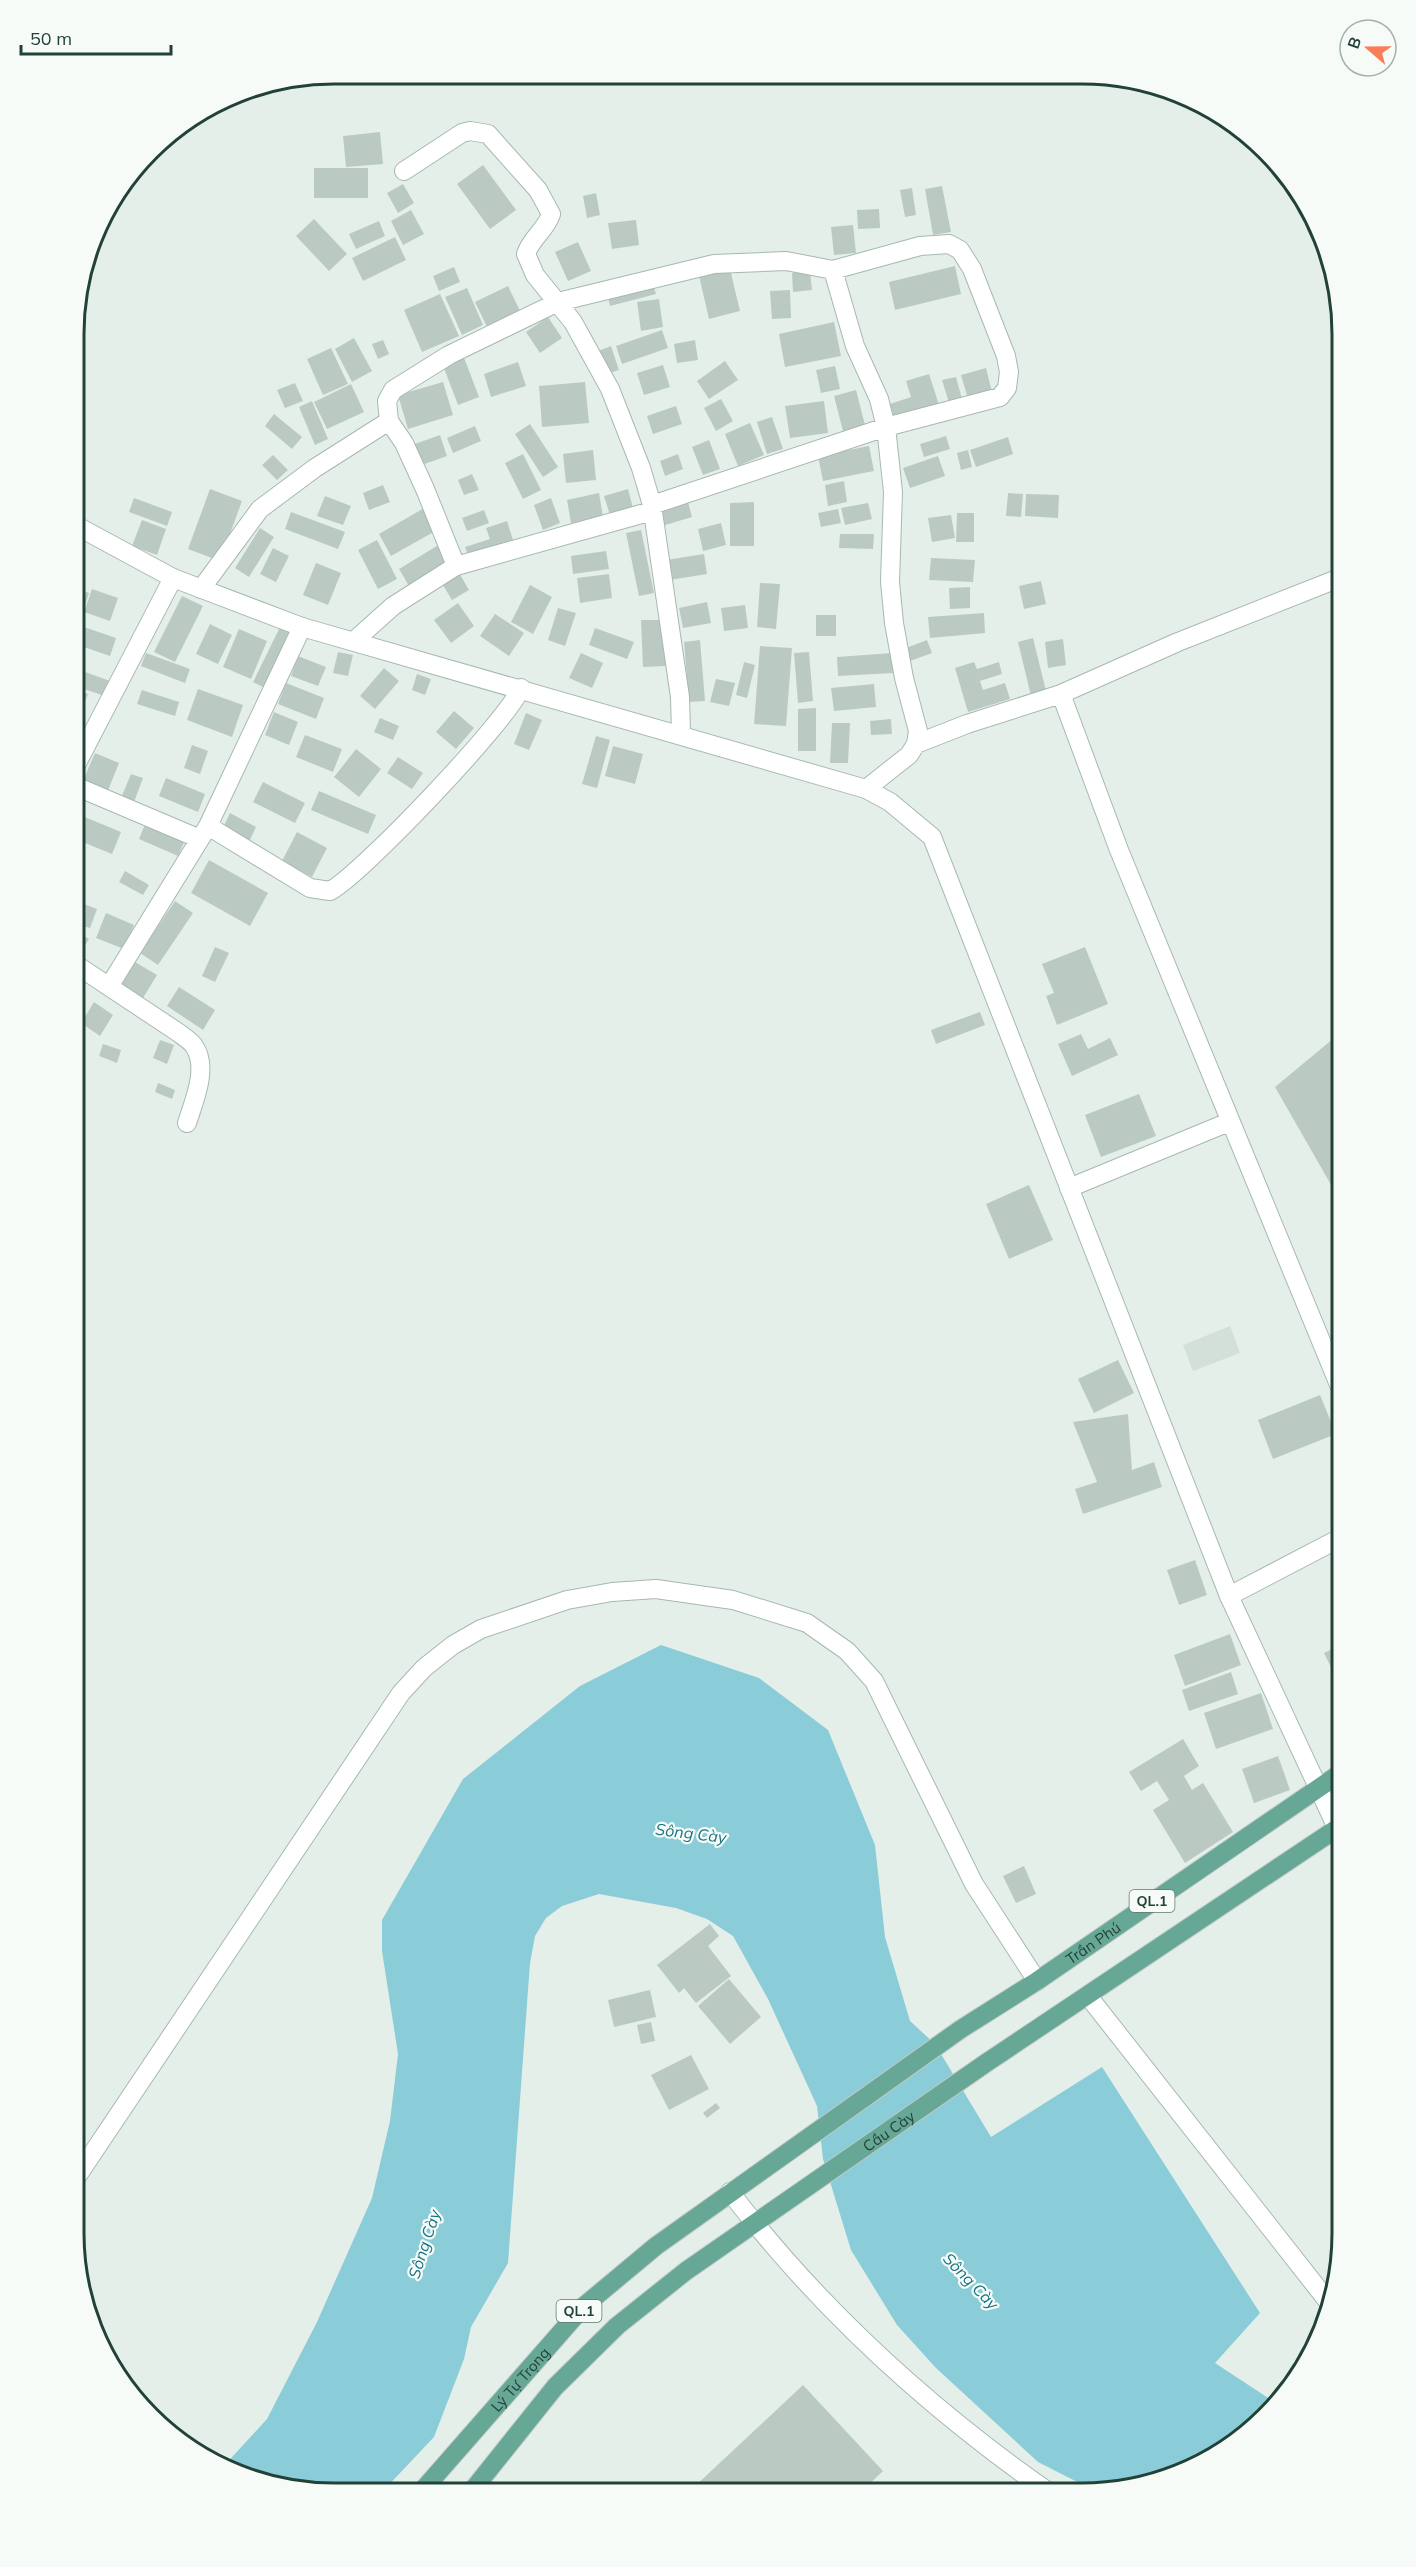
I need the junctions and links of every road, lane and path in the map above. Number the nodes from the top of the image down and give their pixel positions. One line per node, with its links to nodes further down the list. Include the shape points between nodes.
1 (404, 171): 3 (street, via 462,134 478,132 495,139 538,190 551,214 547,227 529,245 526,254 536,275)
2 (833, 270): 3 (street, via 786,261 714,264); 5 (street, via 855,346 879,399); 5 (street, via 920,246 949,244 960,250 972,269 1006,356 1007,388 1000,397)
3 (558, 302): 4 (street, via 406,380 387,401); 6 (street, via 610,389)
4 (389, 421): 8 (street, via 425,489); 11 (street, via 260,509)
5 (886, 427): 6 (street); 17 (street, via 894,492 890,582 904,678 918,731)
6 (652, 508): 8 (street); 16 (street, via 680,697)
7 (84, 530): 9 (street)
8 (456, 566): 13 (street, via 393,606)
9 (173, 578): 11 (street); 18 (street)
10 (1332, 582): 15 (street, via 1178,642)
11 (201, 588): 12 (street)
12 (302, 627): 13 (street); 21 (street)
13 (354, 641): 14 (street)
14 (521, 688): 16 (street); 21 (street, via 508,711 423,804 357,870 330,891 310,888)
15 (1061, 694): 17 (street); 24 (street, via 1119,850)
16 (681, 734): 20 (street)
17 (916, 744): 20 (street, via 909,755)
18 (84, 750)
19 (84, 789): 21 (street)
20 (866, 789): 26 (street, via 890,802 932,837)
21 (204, 833): 23 (street)
22 (84, 969): 23 (street)
23 (110, 985): 25 (street, via 195,1047 200,1065 198,1088)
24 (1229, 1122): 26 (street); 27 (street)
25 (187, 1123)
26 (1069, 1188): 29 (street)
27 (1332, 1368)
28 (1332, 1542): 29 (street)
29 (1229, 1596): 31 (street)
30 (1332, 1779): 31 (main road, Trần Phú / QL.1)
31 (1318, 1788): 32 (street); 34 (main road, Trần Phú / QL.1)
32 (1332, 1812)
33 (1332, 1831): 35 (main road, QL.1)
34 (1037, 1981): 36 (main road, Trần Phú / QL.1, via 961,2029); 37 (street, via 974,1884 874,1681 847,1651 807,1623 733,1600 656,1589 567,1600 481,1629 424,1668 401,1693)
35 (1088, 1996): 39 (main road, Cầu Cày / QL.1); 40 (street)
36 (769, 2164): 38 (main road, Lý Tự Trọng / QL.1)
37 (84, 2166)
38 (730, 2192): 39 (street); 41 (main road, Lý Tự Trọng / QL.1, via 584,2306)
39 (755, 2224): 42 (main road, QL.1, via 686,2271 617,2326 555,2387); 43 (street, via 847,2325 930,2398)
40 (1324, 2296)
41 (429, 2483)
42 (478, 2483)
43 (1037, 2483)

